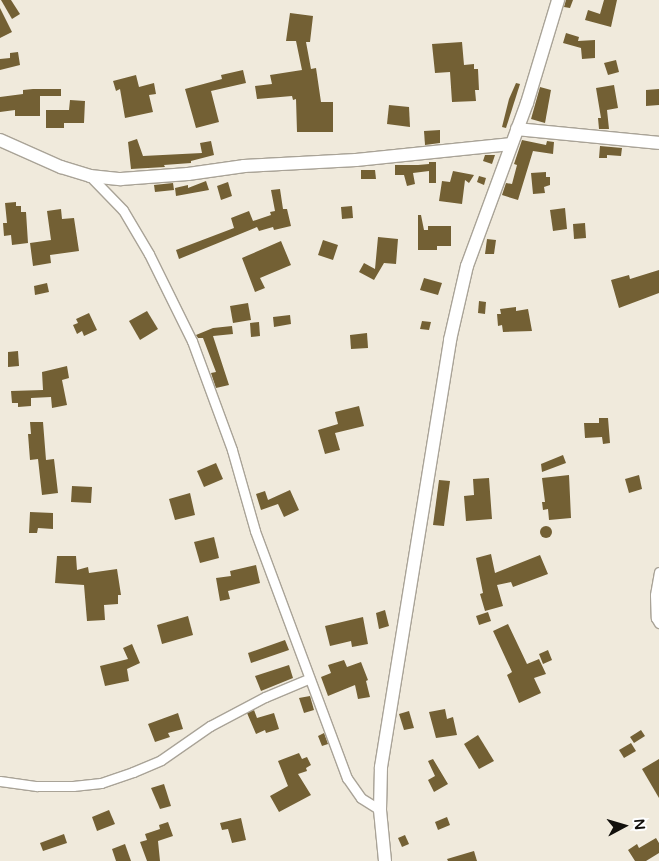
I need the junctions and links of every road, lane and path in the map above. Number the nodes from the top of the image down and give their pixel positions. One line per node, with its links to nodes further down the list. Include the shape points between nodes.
1 (558, 0): 2 (main road)
2 (517, 129): 4 (main road); 5 (main road)
3 (0, 140): 6 (main road)
4 (659, 143)
5 (511, 144): 6 (main road, via 365,160 244,166 188,174 121,179); 11 (main road, via 467,266 450,340 381,767)
6 (90, 176): 9 (street, via 123,210 149,254 192,342 232,450 254,531)
7 (659, 572): 8 (street, via 655,595)
8 (659, 623)
9 (308, 679): 10 (street, via 210,726 161,760 101,783 37,786); 11 (street, via 346,778 361,798)
10 (0, 781)
11 (380, 810): 12 (main road)
12 (384, 861)

